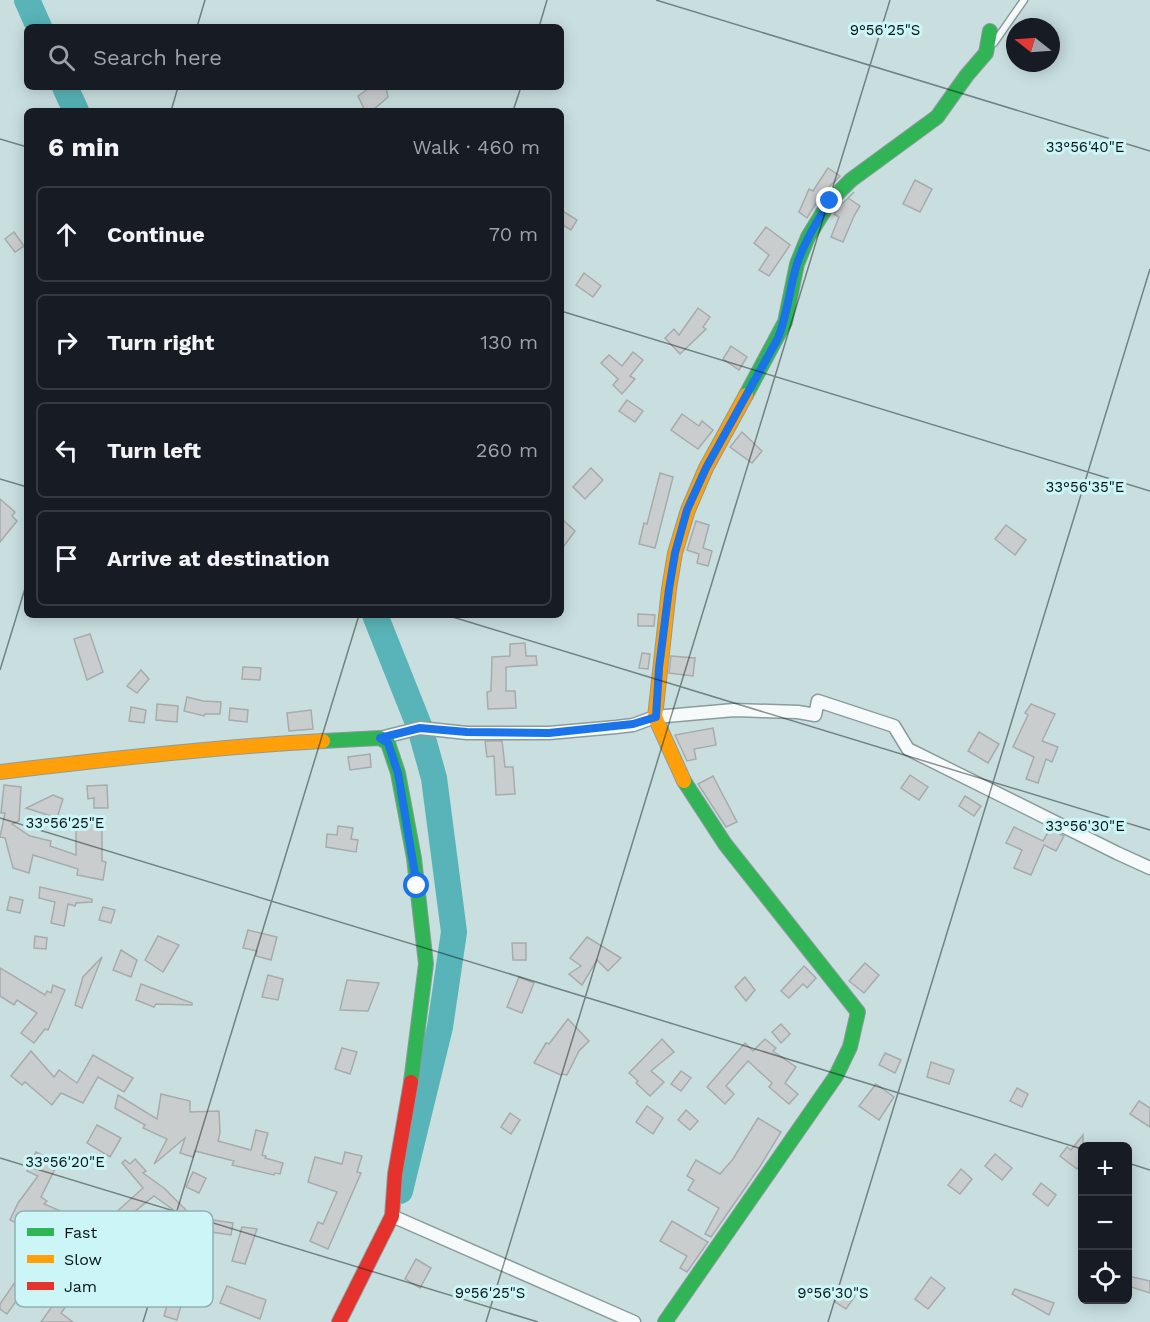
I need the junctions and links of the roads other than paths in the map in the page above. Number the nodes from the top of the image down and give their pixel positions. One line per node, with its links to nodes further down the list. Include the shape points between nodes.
1 (1024, 0): 3 (lane)
2 (990, 31): 3 (street)
3 (986, 53): 4 (street, via 937,117 851,180 830,201 808,237 778,338 687,510 669,589)
4 (656, 717): 5 (street, via 633,724 549,733 420,728); 7 (street, via 734,710 815,715 818,701 894,726 908,749); 11 (street, via 685,783 725,844 858,1012 836,1076)
5 (380, 738): 6 (street, via 238,746); 8 (street, via 388,743 398,773 414,858 426,964)
6 (0, 772)
7 (1150, 868)
8 (392, 1216): 9 (street); 10 (street)
9 (339, 1322)
10 (634, 1322)
11 (665, 1322)

